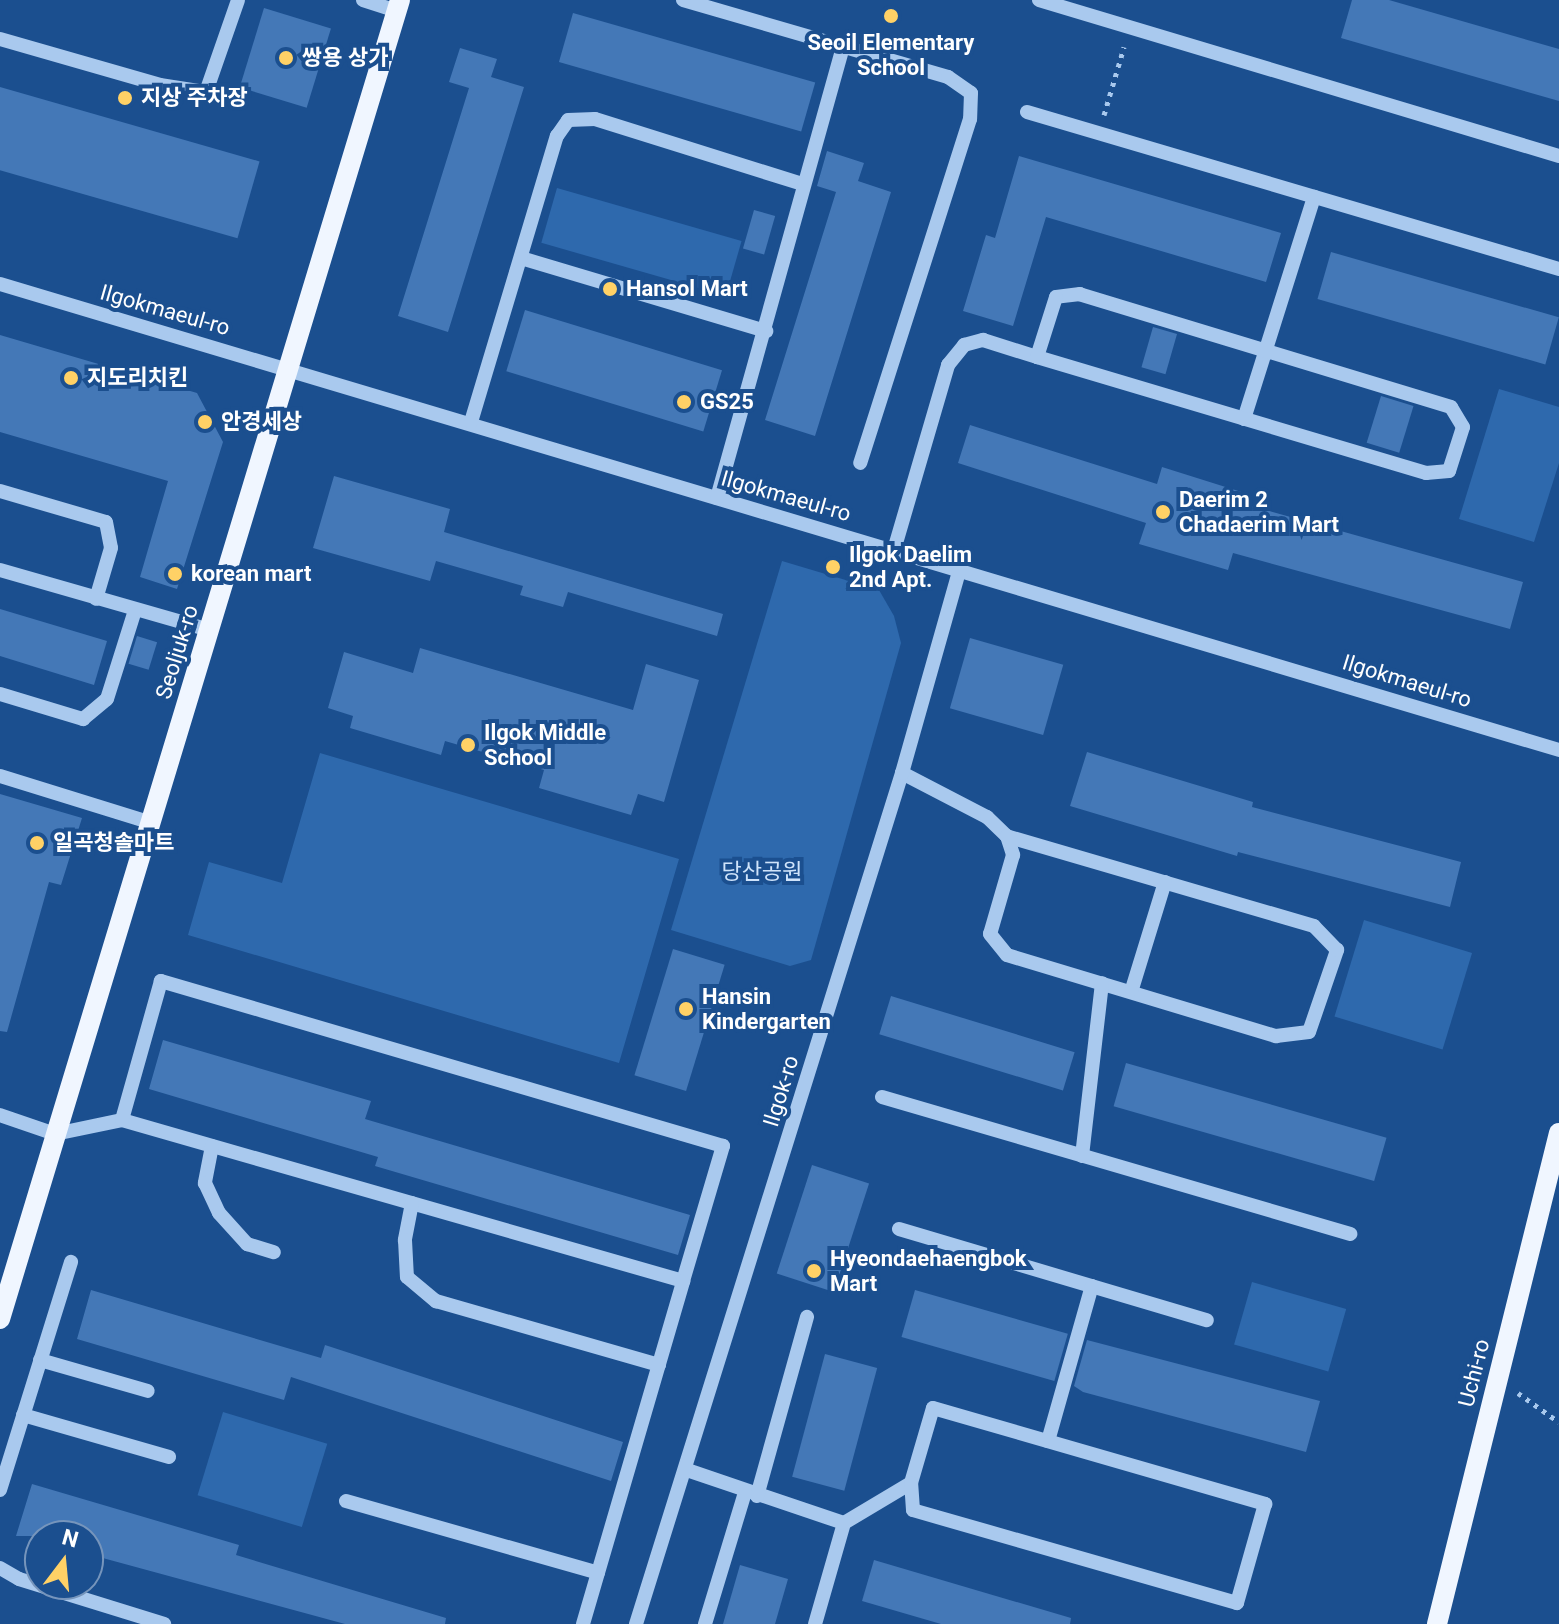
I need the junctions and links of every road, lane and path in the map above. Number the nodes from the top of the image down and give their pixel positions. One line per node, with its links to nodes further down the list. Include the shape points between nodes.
1 (238, 0): 7 (street, via 206,92 160,85)
2 (363, 0): 5 (street)
3 (683, 0): 8 (street)
4 (1039, 0): 6 (street)
5 (398, 6): 20 (main road, Seoljuk-ro)
6 (1129, 27): 10 (path); 11 (street)
7 (0, 39)
8 (843, 46): 12 (street); 23 (street, via 948,77 971,93 970,119)
9 (1027, 112): 10 (street)
10 (1099, 133): 13 (street)
11 (1559, 156)
12 (802, 184): 14 (street, via 595,119 568,120 557,136); 17 (street)
13 (1314, 197): 15 (street); 18 (street)
14 (521, 258): 17 (street); 22 (street)
15 (1559, 269)
16 (0, 284): 20 (street, Ilgokmaeul-ro)
17 (766, 331): 25 (street)
18 (1266, 350): 19 (street, via 1080,294 1056,297); 21 (street); 21 (street, via 1451,407 1463,427 1449,471 1426,473)
19 (1037, 357): 21 (street); 26 (street, via 983,340 964,345 948,365)
20 (289, 369): 22 (street, Ilgokmaeul-ro); 31 (main road, Seoljuk-ro)
21 (1244, 419)
22 (471, 422): 25 (street, Ilgokmaeul-ro)
23 (860, 463)
24 (0, 491): 29 (street, via 106,522 111,548)
25 (717, 498): 26 (street, Ilgokmaeul-ro)
26 (894, 550): 27 (street, Ilgokmaeul-ro)
27 (960, 568): 33 (street, Ilgokmaeul-ro); 34 (street, Ilgok-ro)
28 (0, 570): 29 (street)
29 (96, 599): 30 (street)
30 (135, 610): 31 (street); 32 (street, via 107,699 83,719)
31 (209, 630): 36 (main road, Seoljuk-ro)
32 (0, 694)
33 (1559, 750)
34 (902, 773): 37 (street, via 987,817); 66 (street, Ilgok-ro)
35 (0, 776): 36 (street)
36 (149, 822): 45 (main road, Seoljuk-ro)
37 (1007, 836): 38 (street); 39 (street, via 1013,855 990,934 1007,955)
38 (1165, 882): 40 (street); 40 (street, via 1314,926 1337,950 1309,1032 1276,1036)
39 (1102, 983): 40 (street); 47 (street)
40 (1132, 989)
41 (882, 1097): 47 (street)
42 (0, 1115): 45 (street)
43 (122, 1120): 45 (street); 46 (street); 53 (street, via 161,981 723,1146)
44 (1559, 1133): 60 (main road, Uchi-ro)
45 (55, 1134): 56 (main road, Seoljuk-ro)
46 (212, 1146): 48 (street); 51 (street, via 205,1183 219,1213 247,1244)
47 (1082, 1156): 50 (street)
48 (412, 1203): 53 (street); 59 (street, via 405,1240 407,1277 436,1301)
49 (899, 1229): 54 (street)
50 (1350, 1234)
51 (274, 1252)
52 (71, 1262): 58 (street)
53 (683, 1281): 59 (street)
54 (1092, 1286): 57 (street); 64 (street)
55 (807, 1317): 69 (street)
56 (0, 1319)
57 (1207, 1320)
58 (40, 1360): 61 (street); 62 (street)
59 (659, 1365): 73 (street)
60 (1497, 1379): 63 (path); 79 (main road, Uchi-ro)
61 (148, 1391)
62 (23, 1415): 65 (street); 68 (street)
63 (1559, 1422)
64 (1048, 1441): 67 (street, via 933,1408); 67 (street, via 1265,1504 1237,1603 913,1510)
65 (169, 1457)
66 (687, 1470): 69 (street); 76 (street, Ilgok-ro)
67 (911, 1483): 71 (street)
68 (0, 1490)
69 (751, 1494): 71 (street); 77 (street)
70 (346, 1501): 73 (street)
71 (844, 1523): 78 (street)
72 (0, 1568): 74 (street, via 19,1579)
73 (598, 1573): 75 (street)
74 (164, 1624)
75 (583, 1624)
76 (636, 1624)
77 (705, 1624)
78 (815, 1624)
79 (1437, 1624)

